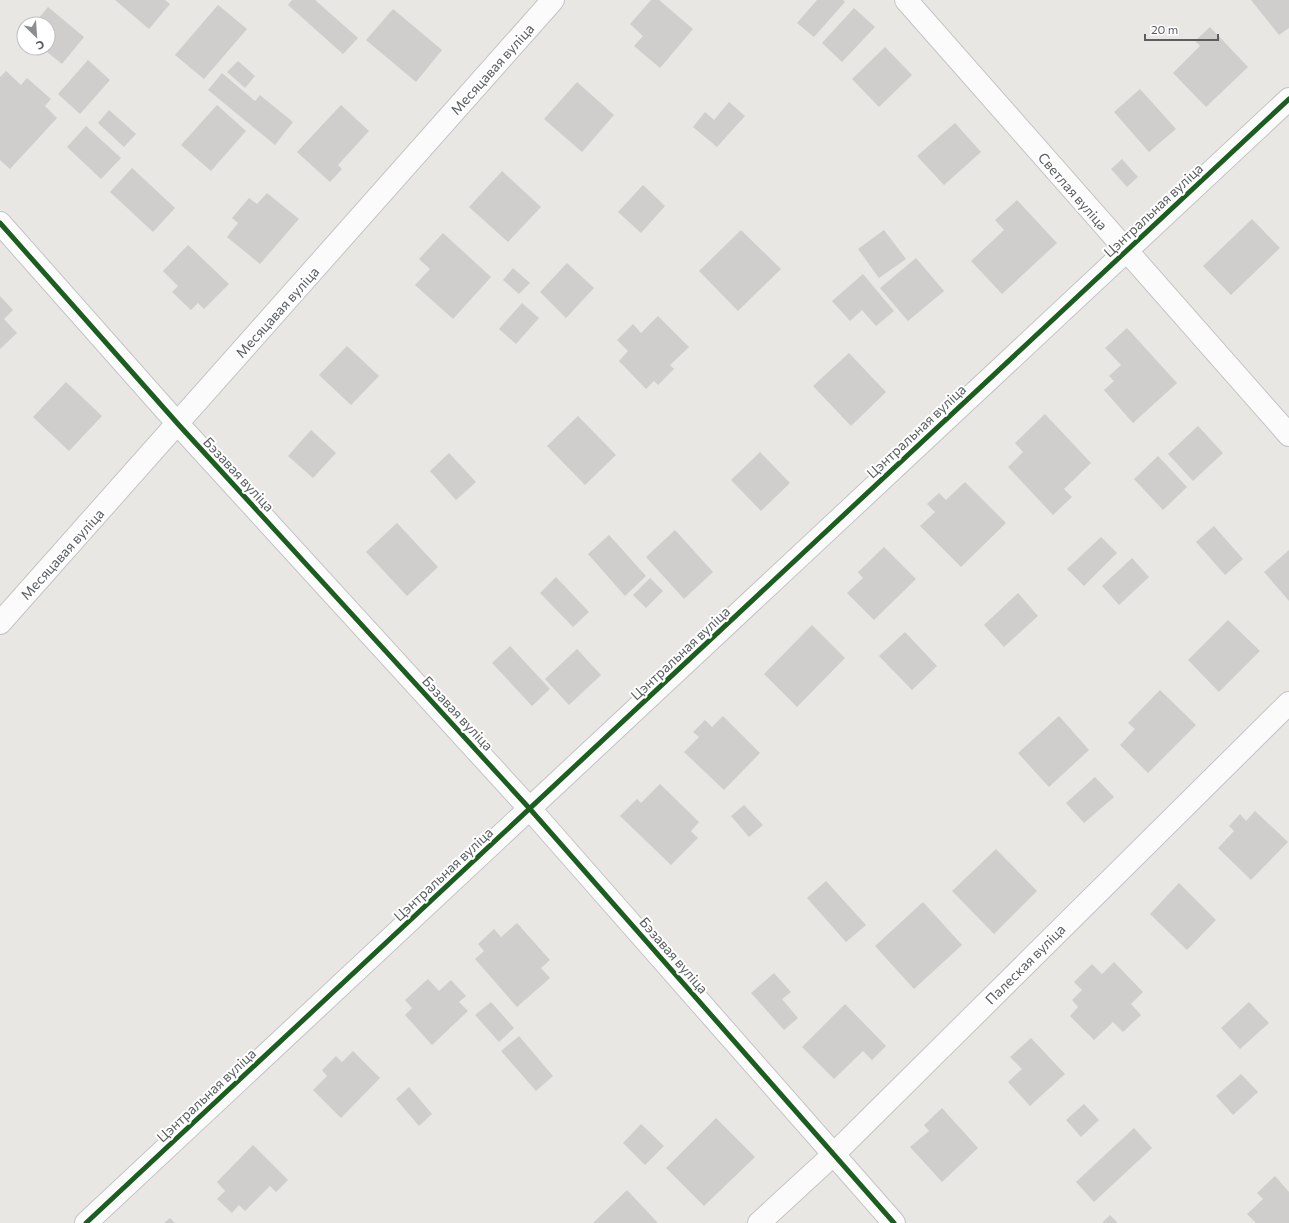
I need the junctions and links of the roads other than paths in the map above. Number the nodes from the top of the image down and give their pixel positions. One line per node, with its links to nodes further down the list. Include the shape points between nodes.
1 (553, 0): 6 (street, Месяцавая вуліца)
2 (906, 0): 5 (street, Светлая вуліца)
3 (1289, 99): 5 (street, Цэнтральная вуліца)
4 (0, 223): 6 (street, Бэзавая вуліца)
5 (1126, 252): 7 (street, Светлая вуліца); 10 (street, Цэнтральная вуліца)
6 (178, 424): 8 (street, Месяцавая вуліца); 10 (street, Бэзавая вуліца)
7 (1289, 435)
8 (0, 622)
9 (1289, 703): 11 (street, Палеская вуліца)
10 (530, 809): 11 (street, Бэзавая вуліца); 12 (street, Цэнтральная вуліца)
11 (834, 1154): 13 (street, Палеская вуліца); 14 (street, Бэзавая вуліца)
12 (86, 1223)
13 (759, 1223)
14 (894, 1223)

